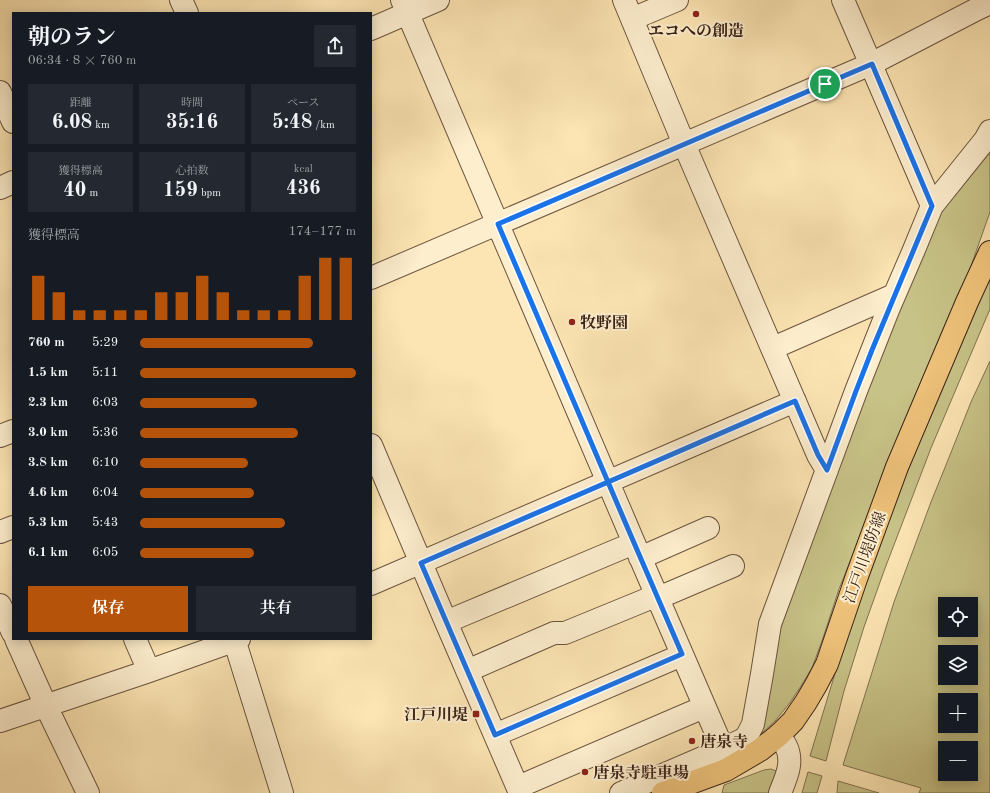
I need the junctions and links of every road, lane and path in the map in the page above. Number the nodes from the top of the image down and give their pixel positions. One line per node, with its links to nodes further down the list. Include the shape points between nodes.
1 (182, 0): 8 (street)
2 (438, 0): 6 (street)
3 (677, 0): 7 (street)
4 (843, 0): 10 (street)
5 (990, 3): 10 (street)
6 (405, 6): 9 (street); 18 (street)
7 (628, 10): 14 (street)
8 (187, 12)
9 (372, 28)
10 (872, 64): 14 (street); 17 (street)
11 (0, 92): 12 (street)
12 (12, 120)
13 (990, 131): 17 (street)
14 (684, 144): 18 (street); 22 (street)
15 (12, 182): 16 (street)
16 (0, 188)
17 (932, 206): 21 (street)
18 (498, 224): 20 (street); 28 (street)
19 (990, 252): 50 (main road, 江戸川堤防線, via 897,467 827,664 806,702)
20 (372, 278)
21 (894, 295): 22 (street); 27 (street)
22 (772, 348): 23 (street)
23 (795, 401): 27 (street); 28 (street)
24 (12, 431): 25 (street)
25 (0, 436)
26 (372, 447): 33 (street)
27 (827, 470): 51 (street, via 770,624 752,724 747,736)
28 (608, 481): 32 (street); 33 (street)
29 (12, 527): 31 (street)
30 (708, 528): 32 (street)
31 (0, 532)
32 (637, 550): 36 (street); 38 (street)
33 (421, 563): 35 (street); 38 (street)
34 (733, 566): 36 (street)
35 (372, 584)
36 (657, 597): 43 (street); 44 (street, via 565,633 554,633)
37 (0, 605): 39 (street)
38 (446, 622): 44 (street)
39 (12, 631)
40 (16, 640): 46 (street)
41 (136, 640): 45 (street)
42 (236, 640): 45 (street); 54 (street)
43 (682, 654): 47 (street); 49 (street)
44 (467, 671): 49 (street)
45 (149, 672): 46 (street)
46 (46, 706): 48 (street); 53 (street)
47 (704, 708): 51 (street); 52 (street)
48 (0, 721)
49 (495, 735): 52 (street)
50 (779, 735): 56 (main road, 江戸川堤防線, via 760,750 726,770); 57 (street, via 790,760)
51 (723, 749): 55 (street)
52 (519, 790)
53 (88, 793)
54 (282, 793)
55 (621, 793)
56 (663, 793)
57 (780, 793)

